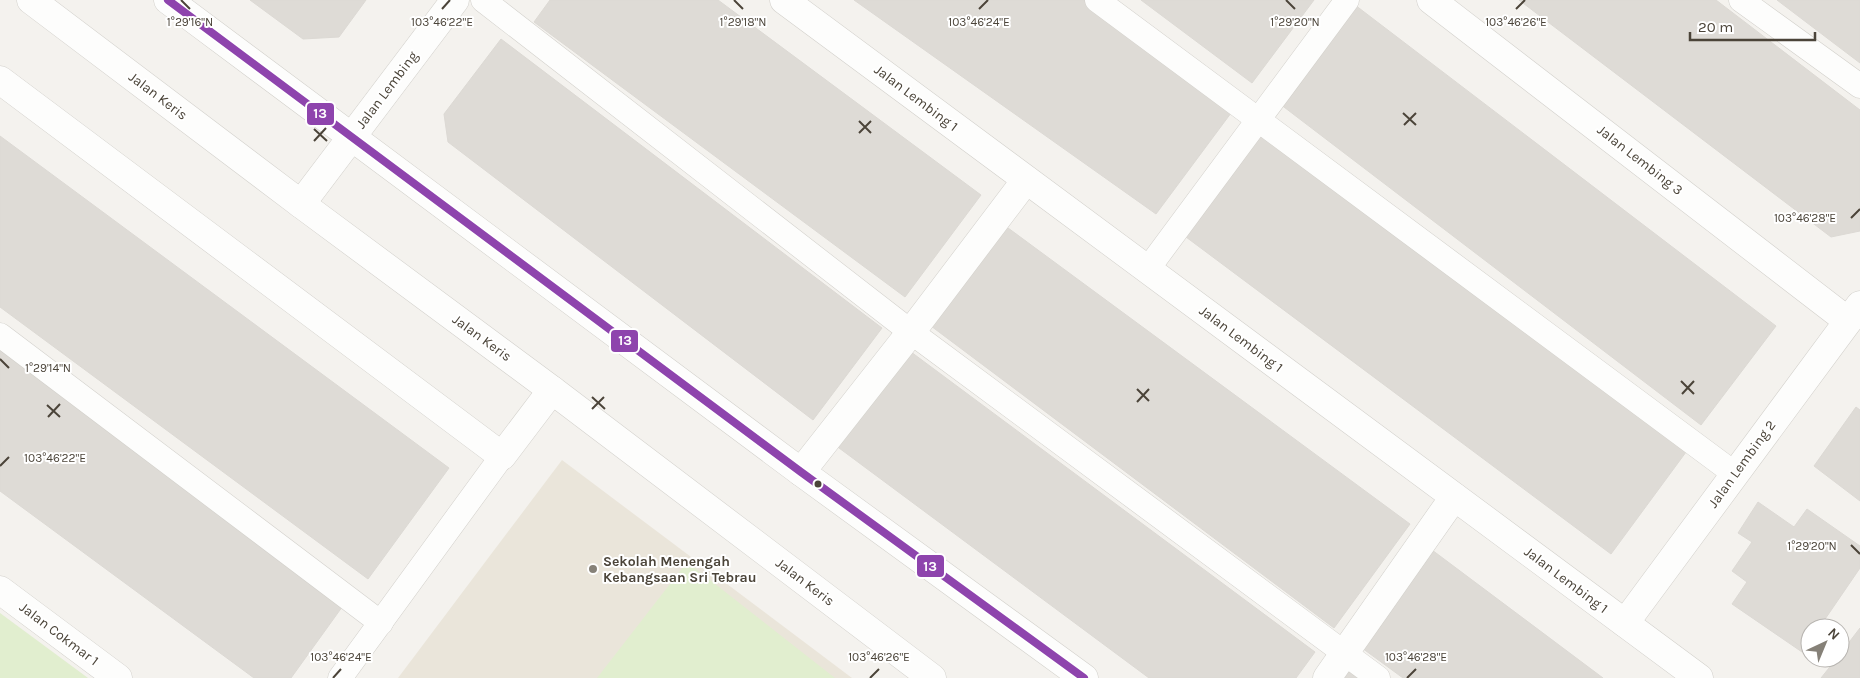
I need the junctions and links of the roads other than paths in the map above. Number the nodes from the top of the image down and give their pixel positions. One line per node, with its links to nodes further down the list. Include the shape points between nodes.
1 (31, 0): 15 (street, Jalan Keris)
2 (168, 0): 13 (street)
3 (455, 0): 13 (street, Jalan Lembing)
4 (483, 0): 18 (lane)
5 (784, 0): 14 (street, Jalan Lembing 1)
6 (1097, 0): 12 (lane)
7 (1347, 0): 12 (lane)
8 (1431, 0): 17 (street, Jalan Lembing 3)
9 (1741, 0): 11 (lane)
10 (0, 80): 21 (street)
11 (1860, 86)
12 (1258, 118): 16 (lane); 23 (lane)
13 (352, 137): 15 (street, Jalan Lembing); 22 (street)
14 (1026, 180): 16 (street, Jalan Lembing 1); 18 (street)
15 (301, 204): 20 (street, Jalan Keris)
16 (1147, 270): 24 (street, Jalan Lembing 1)
17 (1854, 313): 23 (street, Jalan Lembing 2)
18 (911, 332): 22 (street); 28 (lane)
19 (0, 336): 26 (lane)
20 (552, 390): 21 (street); 31 (street, Jalan Keris)
21 (502, 456): 26 (lane)
22 (801, 472): 32 (street)
23 (1735, 474): 27 (street, Jalan Lembing 2)
24 (1454, 497): 27 (street, Jalan Lembing 1); 28 (street)
25 (0, 590): 29 (street, Jalan Cokmar 1)
26 (381, 623): 30 (lane)
27 (1625, 623): 35 (street, Jalan Lembing 1)
28 (1345, 653): 33 (street); 34 (lane)
29 (118, 678)
30 (340, 678)
31 (932, 678)
32 (1084, 678)
33 (1327, 678)
34 (1378, 678)
35 (1699, 678)

